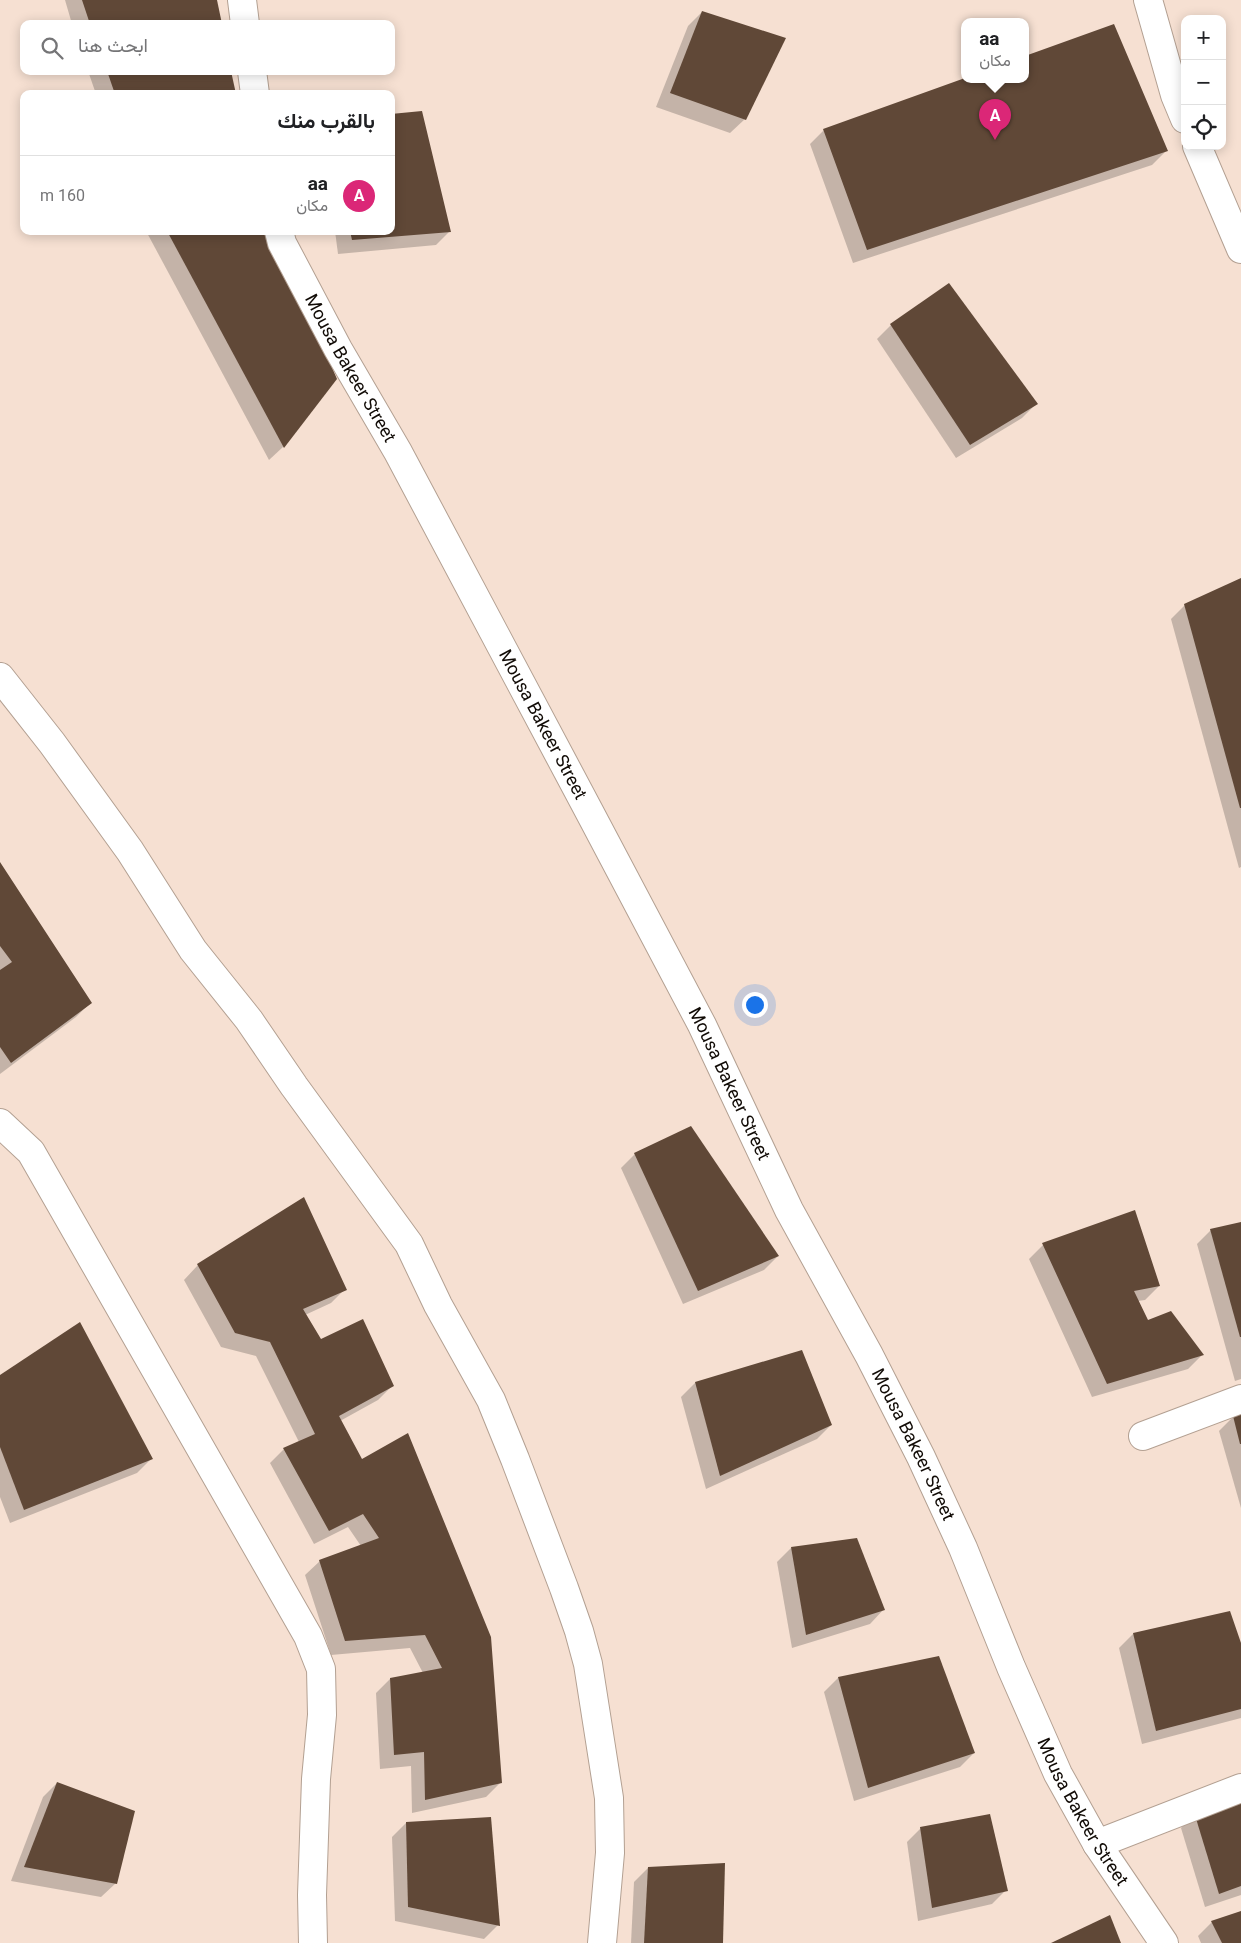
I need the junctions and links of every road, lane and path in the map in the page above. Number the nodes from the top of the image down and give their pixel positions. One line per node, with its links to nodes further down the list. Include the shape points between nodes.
1 (242, 0): 3 (street)
2 (1148, 0): 6 (street)
3 (244, 20)
4 (253, 75): 5 (street)
5 (254, 90)
6 (1181, 110)
7 (1199, 150): 9 (street)
8 (280, 235): 15 (street, Mousa Bakeer Street, via 338,349 398,452 702,1025 790,1210 869,1354 920,1457 963,1548 1058,1774)
9 (1241, 248)
10 (0, 677): 17 (street, via 130,851 193,950 249,1020 410,1244 438,1305 490,1400 564,1588 588,1664 609,1798 610,1853)
11 (0, 1123): 16 (street, via 31,1152 308,1636 321,1669)
12 (1241, 1399): 13 (street)
13 (1143, 1436)
14 (1241, 1788): 15 (street)
15 (1097, 1844): 18 (street, Mousa Bakeer Street)
16 (313, 1943)
17 (602, 1943)
18 (1164, 1943)

